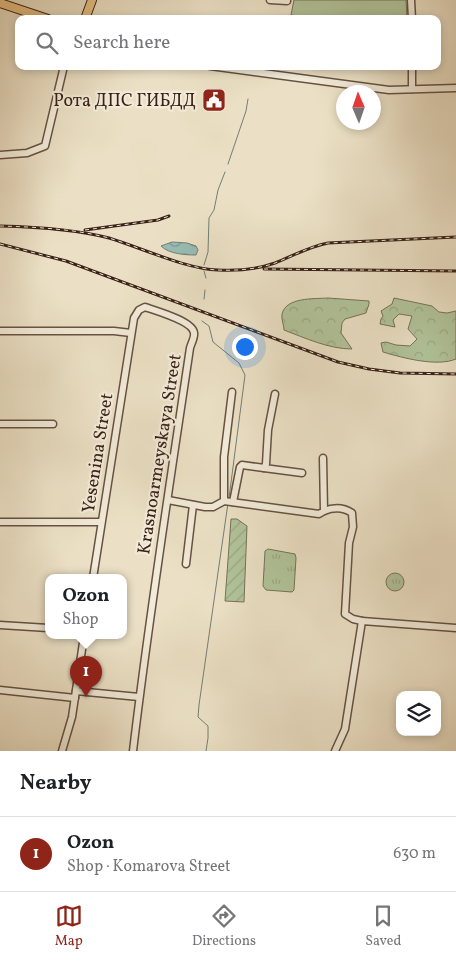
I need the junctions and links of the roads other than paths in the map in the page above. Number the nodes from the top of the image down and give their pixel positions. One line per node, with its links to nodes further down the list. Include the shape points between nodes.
1 (92, 0): 7 (main road)
2 (270, 0): 4 (street)
3 (411, 0): 8 (street)
4 (287, 1)
5 (0, 3): 6 (main road)
6 (36, 15)
7 (86, 15)
8 (412, 15)
9 (63, 70): 14 (street, via 45,146 26,153)
10 (240, 70): 13 (street, via 389,90)
11 (412, 70): 13 (street)
12 (456, 88): 13 (street)
13 (412, 89)
14 (0, 155)
15 (0, 332): 16 (street)
16 (131, 333): 24 (street, Krasnoarmeyskaya Street, via 134,318 139,310 146,307 186,322 195,335 190,348); 30 (street, Yesenina Street)
17 (232, 392): 25 (street, via 224,457)
18 (275, 394): 22 (street)
19 (0, 424): 20 (street)
20 (52, 424)
21 (323, 458): 28 (street)
22 (264, 468): 23 (street); 26 (street, via 240,467)
23 (302, 473)
24 (168, 500): 27 (street); 40 (street, Krasnoarmeyskaya Street)
25 (224, 501): 26 (street); 27 (street, via 213,507)
26 (232, 502): 28 (street, via 319,514)
27 (193, 505): 31 (street)
28 (324, 512): 33 (street, via 333,508 347,509 352,513 345,614)
29 (0, 522): 30 (street)
30 (101, 522): 32 (street, Yesenina Street)
31 (186, 564)
32 (94, 574)
33 (362, 621): 36 (street); 43 (street, via 345,729)
34 (0, 625): 35 (street)
35 (45, 628)
36 (456, 628)
37 (84, 639): 39 (street)
38 (0, 690): 39 (street)
39 (76, 695): 40 (street); 41 (street)
40 (139, 697): 42 (street, Krasnoarmeyskaya Street)
41 (62, 751)
42 (133, 751)
43 (335, 751)

